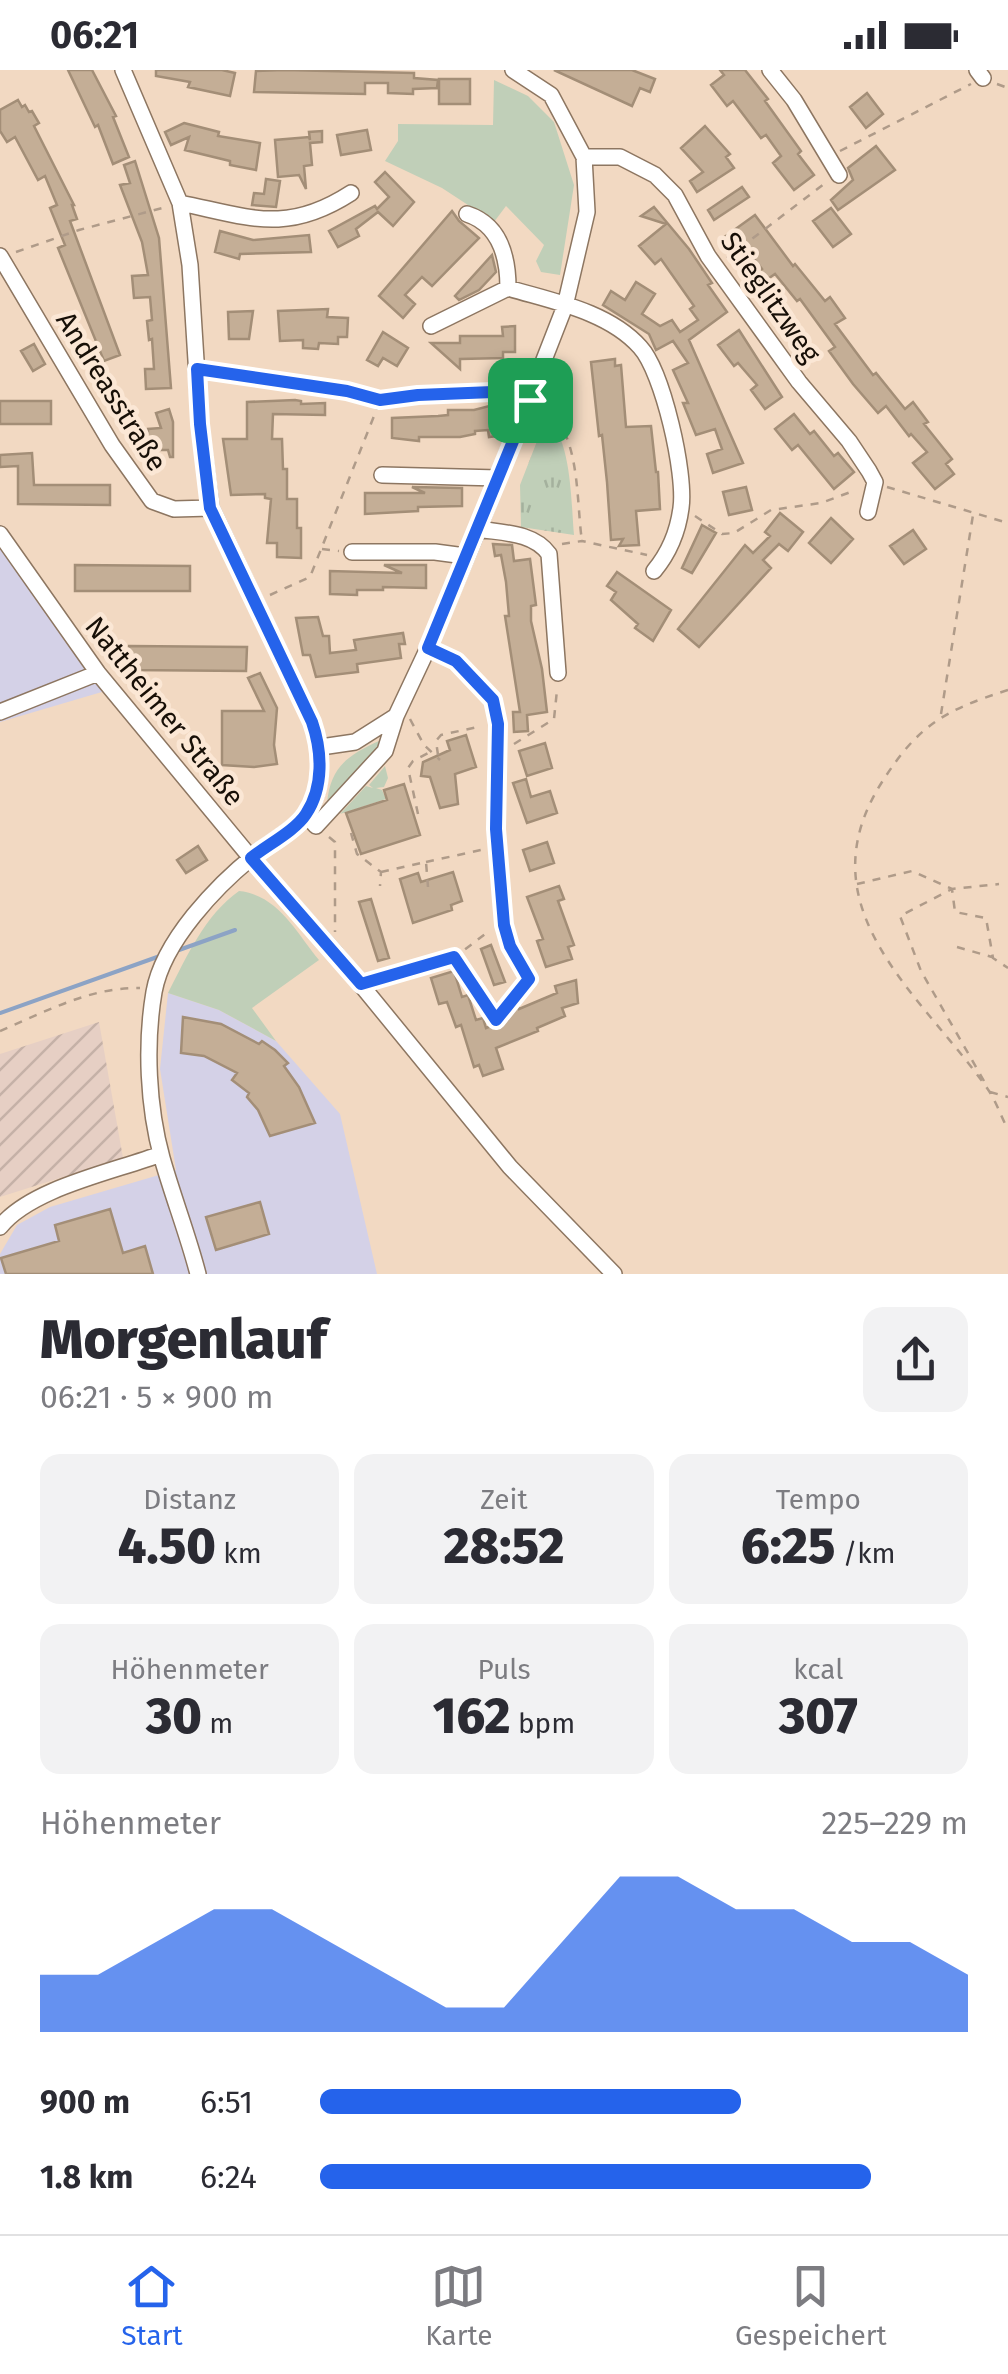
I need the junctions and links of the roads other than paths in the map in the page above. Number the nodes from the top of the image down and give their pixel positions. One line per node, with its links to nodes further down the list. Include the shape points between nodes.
1 (122, 70): 7 (street)
2 (513, 70): 4 (street, via 551,95)
3 (770, 70): 5 (street, via 830,156)
4 (584, 156): 11 (street, via 587,212); 20 (street, Stieglitzweg, via 620,158 655,175 675,195 708,256 875,482)
5 (832, 179)
6 (351, 193): 7 (street, via 285,221)
7 (180, 203): 13 (street)
8 (468, 214): 10 (street, via 503,244)
9 (0, 257): 19 (street, Andreasstraße, via 152,501 174,509)
10 (508, 288): 11 (street); 12 (street)
11 (565, 306): 16 (street); 25 (street, via 620,330 656,371 682,506 676,533)
12 (431, 326)
13 (197, 369): 14 (street); 19 (street)
14 (347, 391)
15 (418, 395): 16 (street, via 493,392)
16 (530, 400): 18 (street)
17 (382, 475): 18 (street)
18 (498, 478): 21 (street)
19 (210, 508): 31 (street)
20 (868, 512)
21 (478, 530): 24 (street); 28 (street, via 518,535 549,554)
22 (0, 534): 27 (street, Nattheimer Straße)
23 (352, 552): 24 (street)
24 (465, 556): 26 (street)
25 (654, 571)
26 (428, 648): 29 (street); 34 (street, via 456,661 493,700 504,925)
27 (98, 674): 30 (street); 33 (street, Nattheimer Straße)
28 (558, 674)
29 (398, 711): 31 (street, via 355,742); 32 (street, via 385,751)
30 (0, 712)
31 (321, 747): 32 (street)
32 (311, 821): 33 (street)
33 (251, 858): 35 (street, via 202,904 154,989 149,1066); 38 (street, Nattheimer Straße, via 510,1166)
34 (529, 979)
35 (161, 1154): 36 (street, via 50,1193 13,1211); 37 (street)
36 (0, 1227)
37 (198, 1274)
38 (614, 1274)

